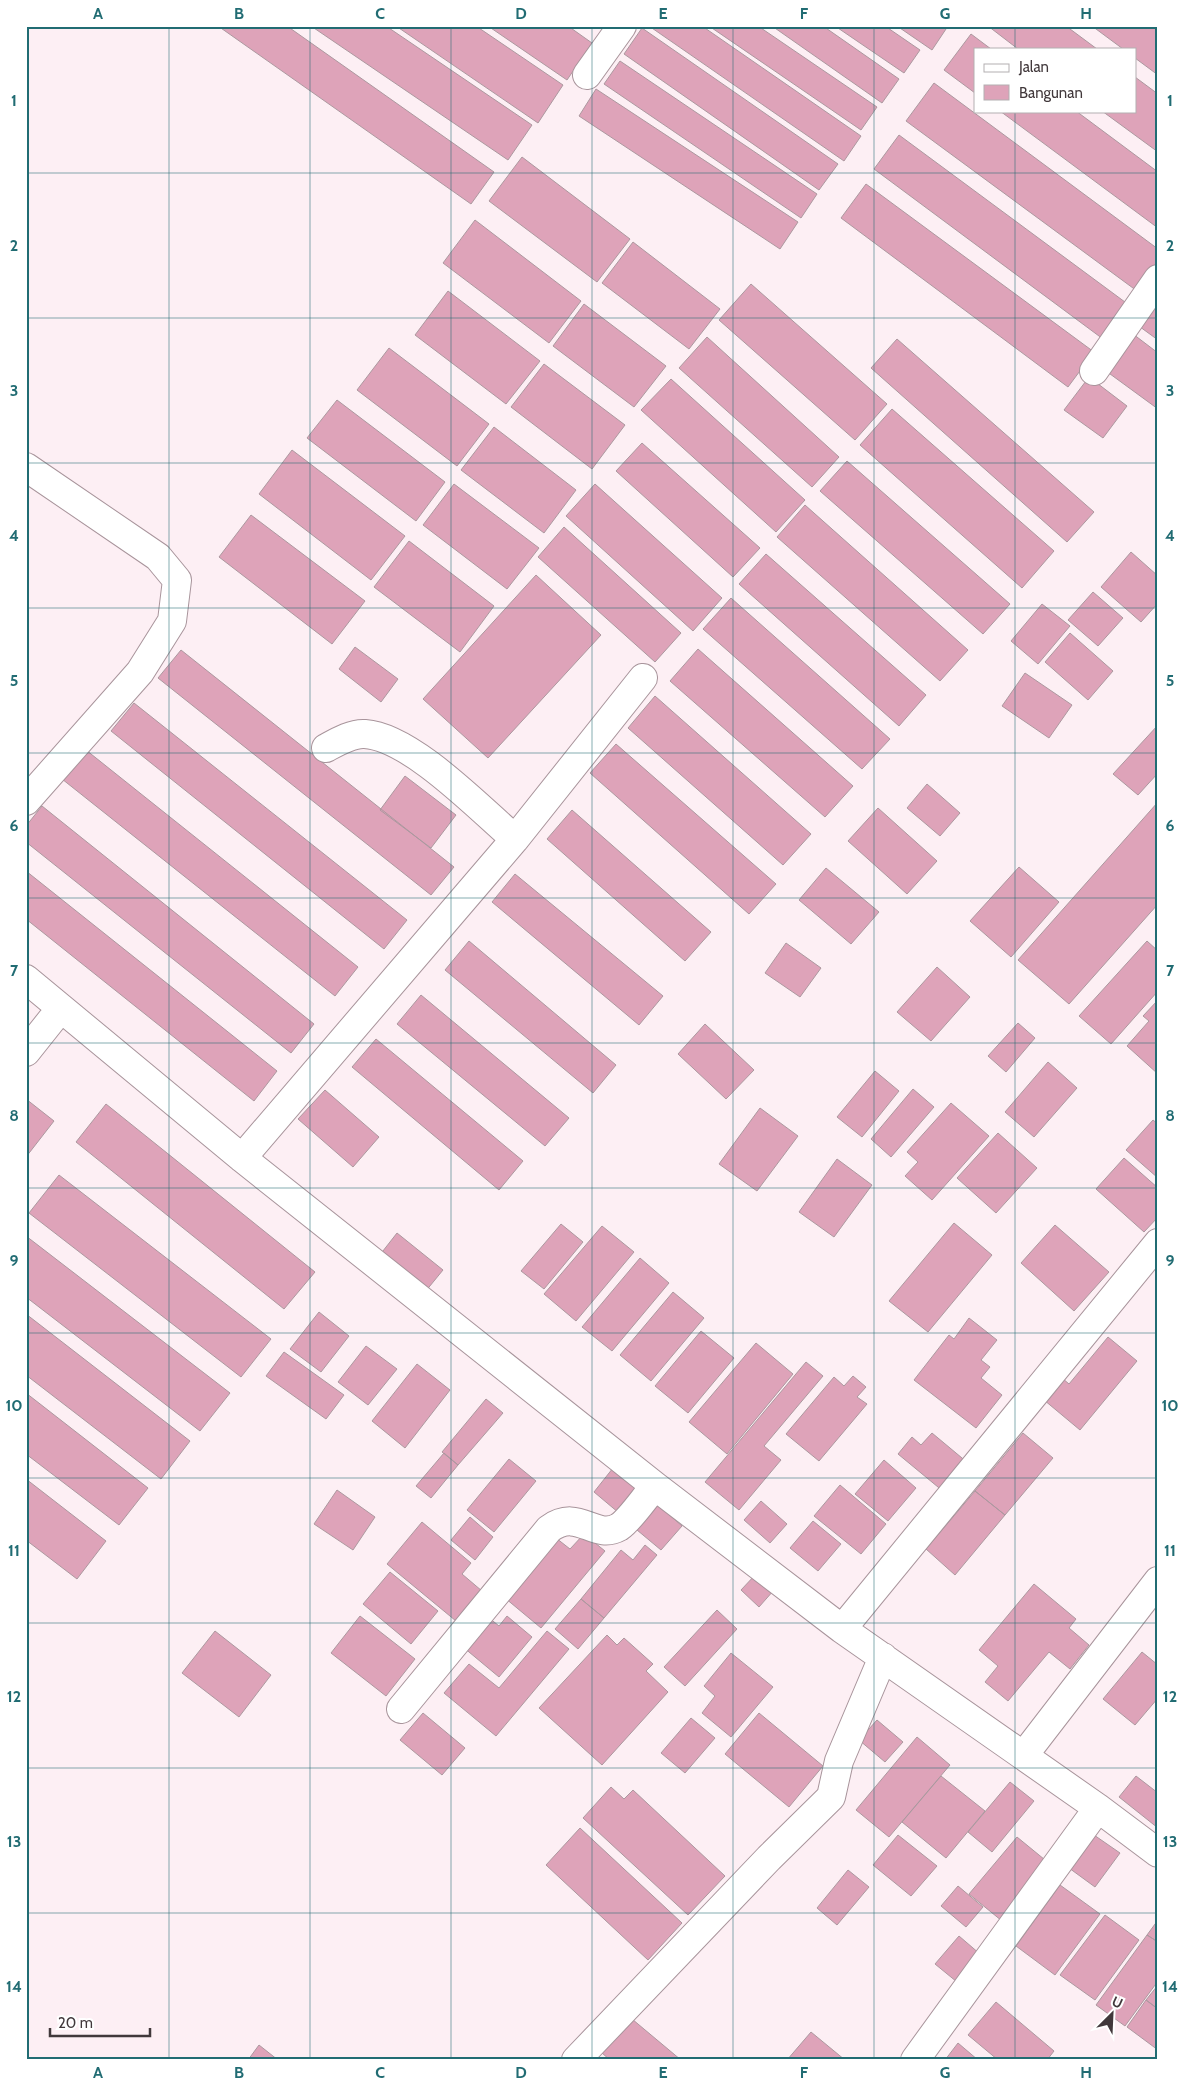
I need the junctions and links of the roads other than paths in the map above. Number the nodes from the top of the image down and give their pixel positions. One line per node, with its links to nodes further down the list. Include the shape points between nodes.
1 (622, 26): 2 (street)
2 (587, 75)
3 (1158, 279): 4 (street)
4 (1094, 371)
5 (26, 467): 8 (street, via 158,558 177,580 172,621 140,672)
6 (643, 678): 9 (street)
7 (326, 748): 9 (street, via 340,740 364,734 387,739 417,754)
8 (26, 801)
9 (514, 839): 13 (street)
10 (26, 979): 11 (street)
11 (61, 1008): 12 (street); 13 (street)
12 (26, 1052)
13 (242, 1158): 15 (street)
14 (1158, 1243): 17 (street)
15 (655, 1486): 17 (street); 19 (street, via 620,1526 611,1530 572,1520 549,1529)
16 (1158, 1581): 20 (street)
17 (842, 1629): 18 (street)
18 (882, 1657): 20 (street); 23 (street, via 839,1761 831,1798 769,1858)
19 (401, 1709)
20 (1024, 1756): 21 (street)
21 (1098, 1808): 22 (street); 24 (street)
22 (1158, 1852)
23 (576, 2060)
24 (916, 2060)

